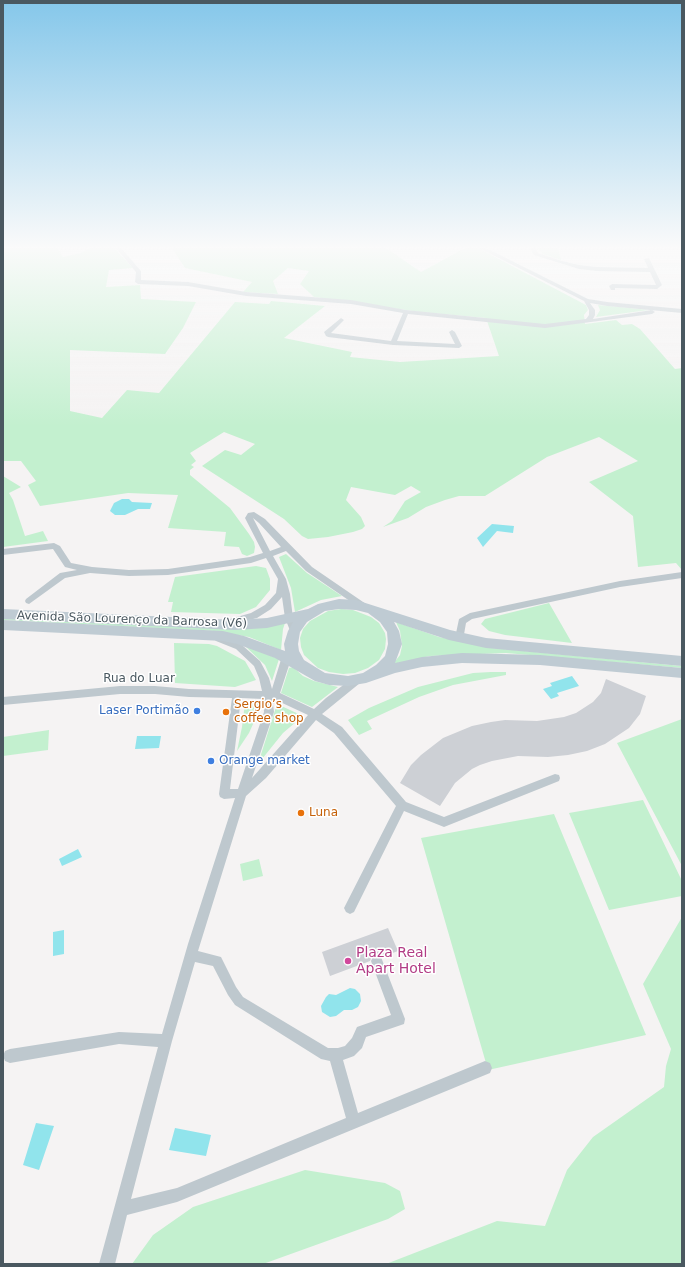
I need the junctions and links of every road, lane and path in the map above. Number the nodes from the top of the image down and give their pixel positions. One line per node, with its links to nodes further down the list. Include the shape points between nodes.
1 (379, 307): 6 (street)
2 (590, 307): 8 (street, via 592,315)
3 (645, 307): 4 (street)
4 (667, 309): 5 (street); 8 (street)
5 (682, 310)
6 (406, 312): 8 (street, via 545,326); 10 (street)
7 (341, 320): 10 (street, via 328,335)
8 (588, 321)
9 (452, 332): 10 (street, via 459,346)
10 (393, 343)
11 (287, 548): 13 (street); 13 (street, via 262,521 251,515 250,521); 20 (street, via 309,569)
12 (3, 552): 14 (street, via 54,546)
13 (269, 555): 15 (street, via 168,572 129,573); 18 (street)
14 (68, 565): 15 (street); 16 (street)
15 (92, 570): 16 (street)
16 (63, 575): 19 (street)
17 (682, 575): 28 (street, via 620,584 470,616 462,621)
18 (282, 579): 23 (street); 24 (street, via 280,594 268,607 254,616)
19 (29, 601)
20 (368, 608): 22 (main road, Avenida São Lourenço da Barrosa (V6), via 339,604 322,607); 28 (main road, Avenida São Lourenço da Barrosa (V6)); 34 (main road, via 385,619 395,644 386,664)
21 (3, 614): 24 (main road, Avenida São Lourenço da Barrosa (V6))
22 (308, 614): 23 (main road, Avenida São Lourenço da Barrosa (V6)); 26 (main road, Avenida São Lourenço da Barrosa (V6))
23 (289, 618): 24 (main road, Avenida São Lourenço da Barrosa (V6), via 251,624); 26 (street)
24 (211, 624)
25 (3, 625): 27 (main road, Avenida São Lourenço da Barrosa (V6))
26 (294, 631): 29 (main road, Avenida São Lourenço da Barrosa (V6))
27 (202, 634): 30 (main road, Avenida São Lourenço da Barrosa (V6), via 239,639); 36 (street, via 239,647 257,664)
28 (460, 638): 31 (main road, Avenida São Lourenço da Barrosa (V6), via 521,648)
29 (291, 644): 30 (street); 32 (main road, Avenida São Lourenço da Barrosa (V6), via 295,657)
30 (287, 656): 32 (main road, Avenida São Lourenço da Barrosa (V6)); 36 (street)
31 (682, 662)
32 (305, 669): 34 (main road, Avenida São Lourenço da Barrosa (V6), via 329,680)
33 (682, 673): 34 (main road, Avenida São Lourenço da Barrosa (V6), via 540,660 462,658 422,662)
34 (361, 679): 38 (street)
35 (237, 694): 36 (street, Rua do Luar); 37 (street, Rua do Luar, via 120,690); 40 (street, via 224,794)
36 (271, 694): 38 (street); 40 (street, via 269,712)
37 (3, 702)
38 (315, 714): 40 (street, via 262,776); 41 (street, via 338,730)
39 (554, 778): 41 (street, via 444,822)
40 (242, 793): 43 (street)
41 (402, 805): 42 (street)
42 (350, 908)
43 (190, 955): 45 (street); 46 (street, via 217,961 240,1001 314,1048)
44 (377, 961): 46 (street, via 399,1019 362,1032 348,1051)
45 (166, 1040): 47 (street, via 119,1038); 50 (street)
46 (335, 1055): 49 (street)
47 (10, 1056)
48 (484, 1068): 49 (street)
49 (354, 1122): 50 (street, via 177,1195)
50 (121, 1209): 51 (street)
51 (107, 1264)

